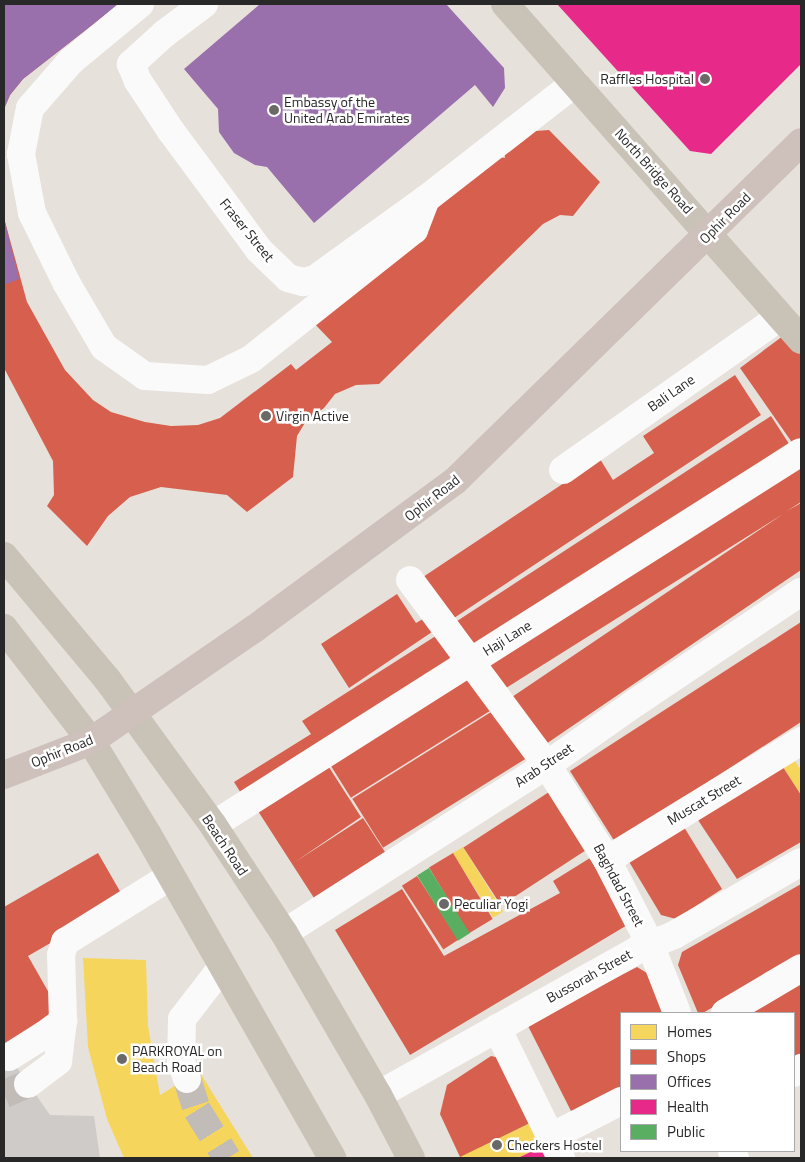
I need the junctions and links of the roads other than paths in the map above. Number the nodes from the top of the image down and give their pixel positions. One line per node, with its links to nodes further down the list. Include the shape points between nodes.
1 (140, 4): 6 (street, via 71,61 30,108 21,154 32,213 67,284 104,346 145,376 208,380 251,359 414,230)
2 (204, 4): 6 (street, Fraser Street, via 131,64 138,81 171,131 259,250 288,278 303,282 315,279)
3 (505, 4): 4 (main road, North Bridge Road)
4 (576, 83): 6 (street, Fraser Street); 7 (main road, North Bridge Road)
5 (801, 142): 7 (highway, Ophir Road)
6 (424, 205)
7 (710, 233): 8 (main road, North Bridge Road); 17 (highway, Ophir Road, via 455,481 254,629)
8 (780, 317): 9 (main road, North Bridge Road); 11 (street, Bali Lane)
9 (801, 340)
10 (801, 452): 16 (street, Haji Lane)
11 (563, 470)
12 (4, 556): 17 (main road, Beach Road)
13 (410, 580): 16 (street, Baghdad Street)
14 (800, 595): 20 (street, Arab Street)
15 (4, 628): 18 (main road)
16 (469, 662): 20 (street, Baghdad Street); 22 (street, Haji Lane)
17 (133, 712): 18 (highway, Ophir Road); 22 (main road, Beach Road)
18 (91, 741): 21 (highway, Ophir Road); 25 (main road)
19 (801, 741): 23 (street, Muscat Street)
20 (547, 765): 23 (street, Baghdad Street); 26 (street, Arab Street)
21 (4, 775)
22 (213, 825): 26 (main road, Beach Road)
23 (607, 860): 27 (street, Baghdad Street)
24 (801, 862): 27 (street, Bussorah Street, via 674,935)
25 (171, 876): 28 (main road); 32 (street, via 65,942 61,954)
26 (284, 933): 37 (main road, Beach Road)
27 (650, 944): 30 (street, Baghdad Street); 33 (street, Bussorah Street)
28 (222, 967): 35 (street, via 182,1019 181,1062); 40 (main road)
29 (801, 968): 31 (street)
30 (677, 1012)
31 (727, 1012)
32 (63, 1020): 34 (street); 36 (street, via 58,1061)
33 (498, 1028): 37 (street, Bussorah Street); 39 (street)
34 (9, 1057)
35 (187, 1079)
36 (28, 1084)
37 (378, 1095): 41 (main road, Beach Road)
38 (620, 1102): 39 (street)
39 (556, 1148)
40 (332, 1158)
41 (410, 1158)

